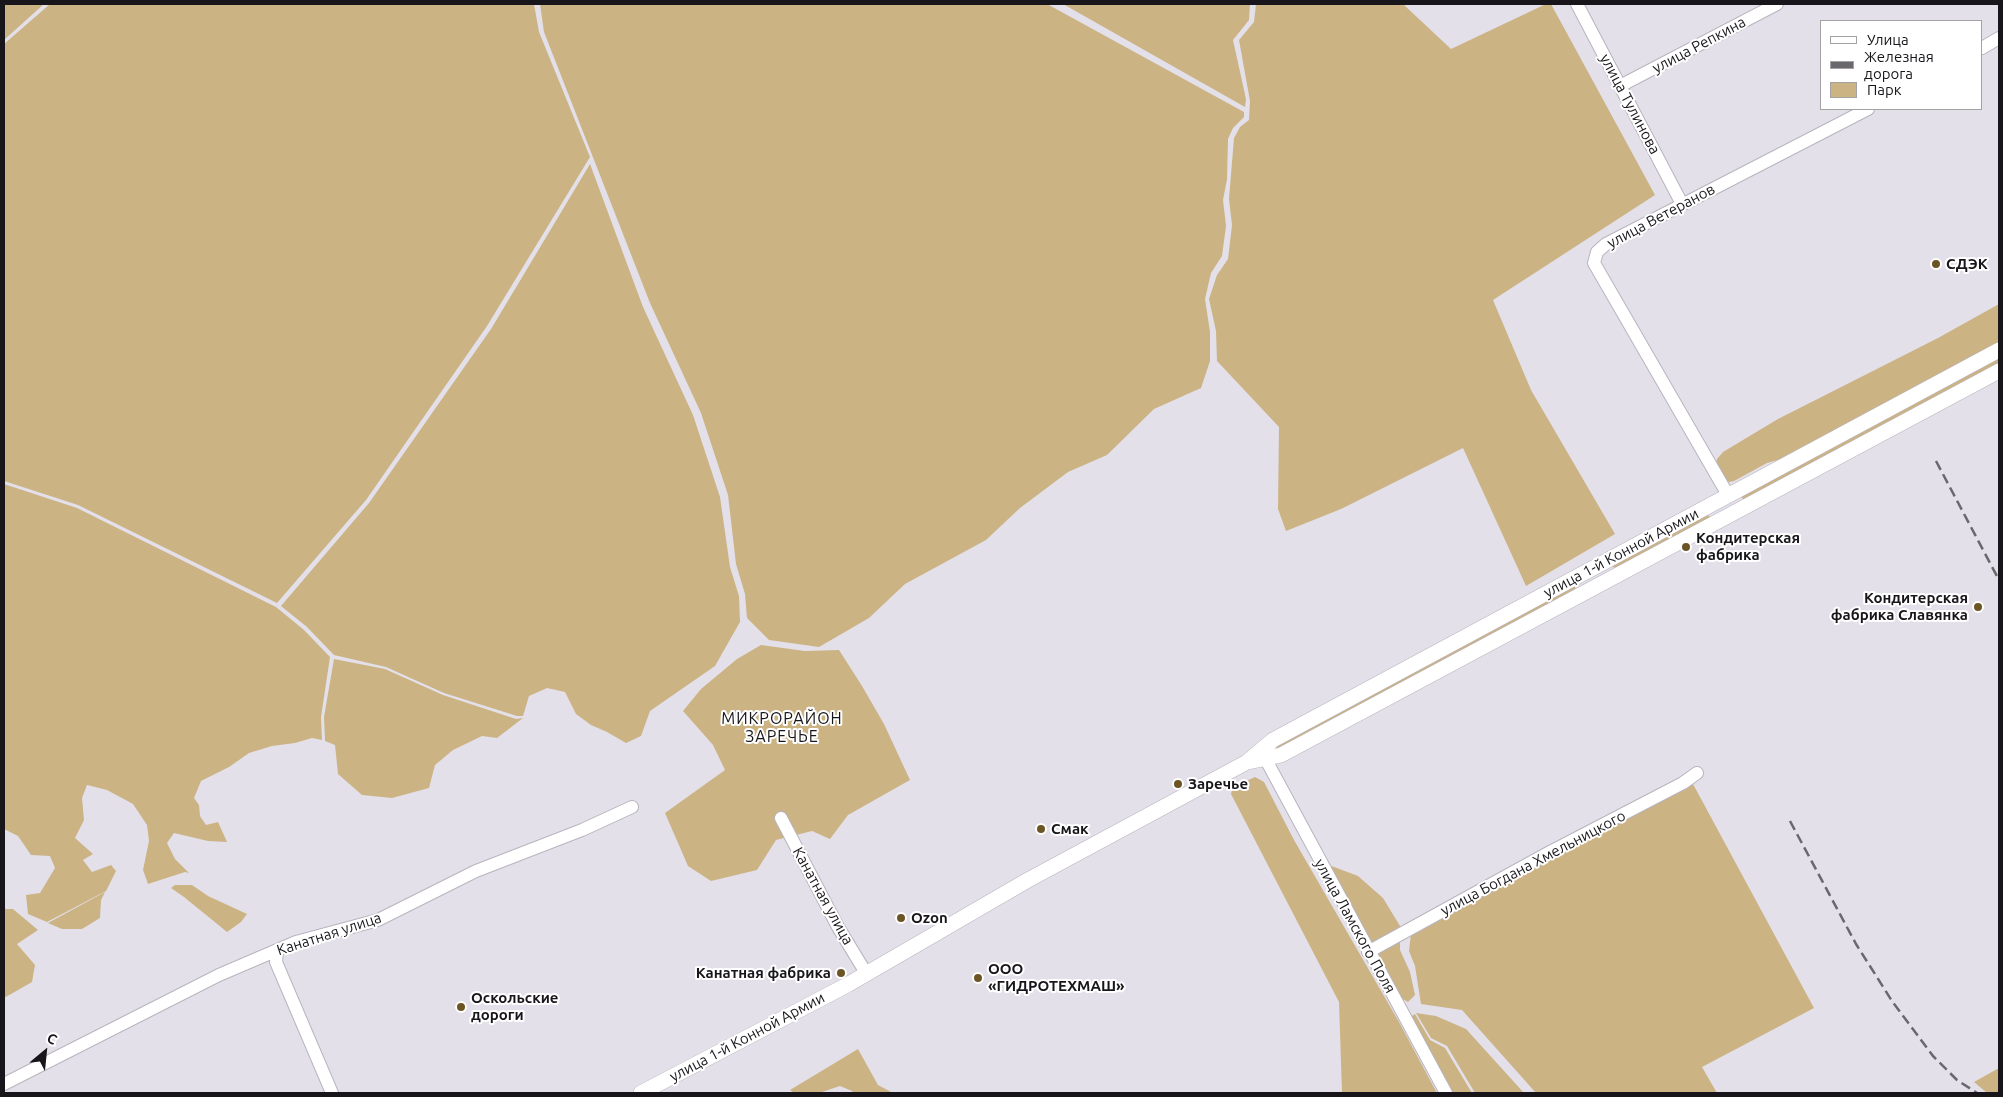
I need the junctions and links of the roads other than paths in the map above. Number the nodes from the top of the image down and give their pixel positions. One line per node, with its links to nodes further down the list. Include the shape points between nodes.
1 (1577, 4): 5 (street, улица Тулинова)
2 (1777, 4): 5 (street, улица Репкина)
3 (1999, 38): 4 (street)
4 (1983, 47)
5 (1620, 86): 7 (street, улица Тулинова)
6 (1866, 110): 7 (street, улица Ветеранов)
7 (1682, 204): 10 (street, улица Ветеранов, via 1606,244 1597,252 1594,263)
8 (1999, 350): 10 (main road, улица 1-й Конной Армии)
9 (1999, 370): 11 (main road, улица 1-й Конной Армии)
10 (1726, 497): 11 (main road); 12 (main road, улица 1-й Конной Армии)
11 (1733, 514): 13 (main road, улица 1-й Конной Армии)
12 (1592, 568): 13 (main road); 15 (main road, улица 1-й Конной Армии, via 1273,740)
13 (1601, 585): 14 (main road, улица 1-й Конной Армии, via 1281,755)
14 (1265, 758): 15 (main road, улица 1-й Конной Армии); 20 (street, улица Ламского Поля)
15 (1247, 762): 21 (main road, улица 1-й Конной Армии, via 1028,880)
16 (1697, 773): 20 (street, улица Богдана Хмельницкого)
17 (632, 807): 19 (street, Канатная улица, via 476,871 378,920)
18 (781, 818): 21 (street, Канатная улица)
19 (277, 950): 22 (street, Канатная улица, via 219,974); 23 (street, via 276,962)
20 (1368, 952): 25 (street, улица Ламского Поля)
21 (866, 973): 24 (main road, улица 1-й Конной Армии)
22 (4, 1084)
23 (332, 1093)
24 (641, 1093)
25 (1446, 1093)

